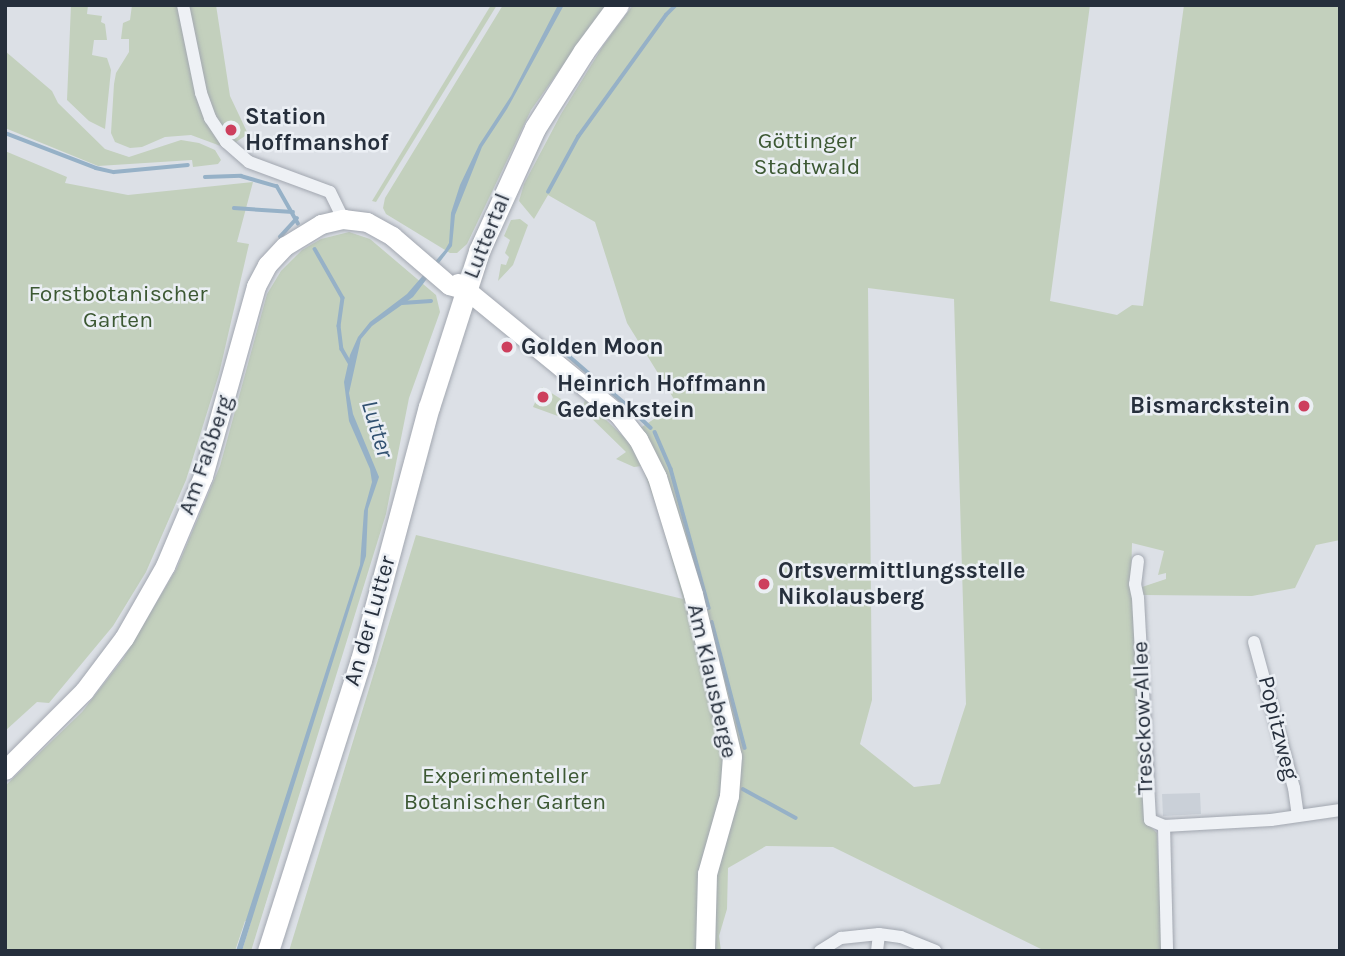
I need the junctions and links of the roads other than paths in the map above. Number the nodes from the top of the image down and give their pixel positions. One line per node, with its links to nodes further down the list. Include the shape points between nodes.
1 (183, 5): 3 (street, via 204,104 226,142 249,162 328,190)
2 (618, 5): 4 (main road, Luttertal, via 535,128 486,233)
3 (343, 219): 4 (street, Am Faßberg, via 381,227); 8 (street, Am Faßberg, via 302,233 262,274 203,477 164,566 124,638 84,691)
4 (466, 290): 5 (street, Luttertal, via 619,415); 13 (main road, An der Lutter, via 360,660)
5 (648, 458): 14 (street, Am Klausberge, via 693,594 732,757 729,796 707,874)
6 (1138, 561): 11 (street, Tresckow-Allee, via 1135,584 1147,810 1150,820)
7 (1254, 642): 10 (street, Popitzweg)
8 (5, 770)
9 (1340, 810): 10 (street)
10 (1298, 816): 11 (street)
11 (1164, 826): 18 (street, Tresckow-Allee)
12 (879, 934): 15 (street, via 841,938); 16 (street); 17 (street, via 901,937)
13 (268, 951)
14 (705, 951)
15 (820, 951)
16 (877, 951)
17 (935, 951)
18 (1167, 951)

